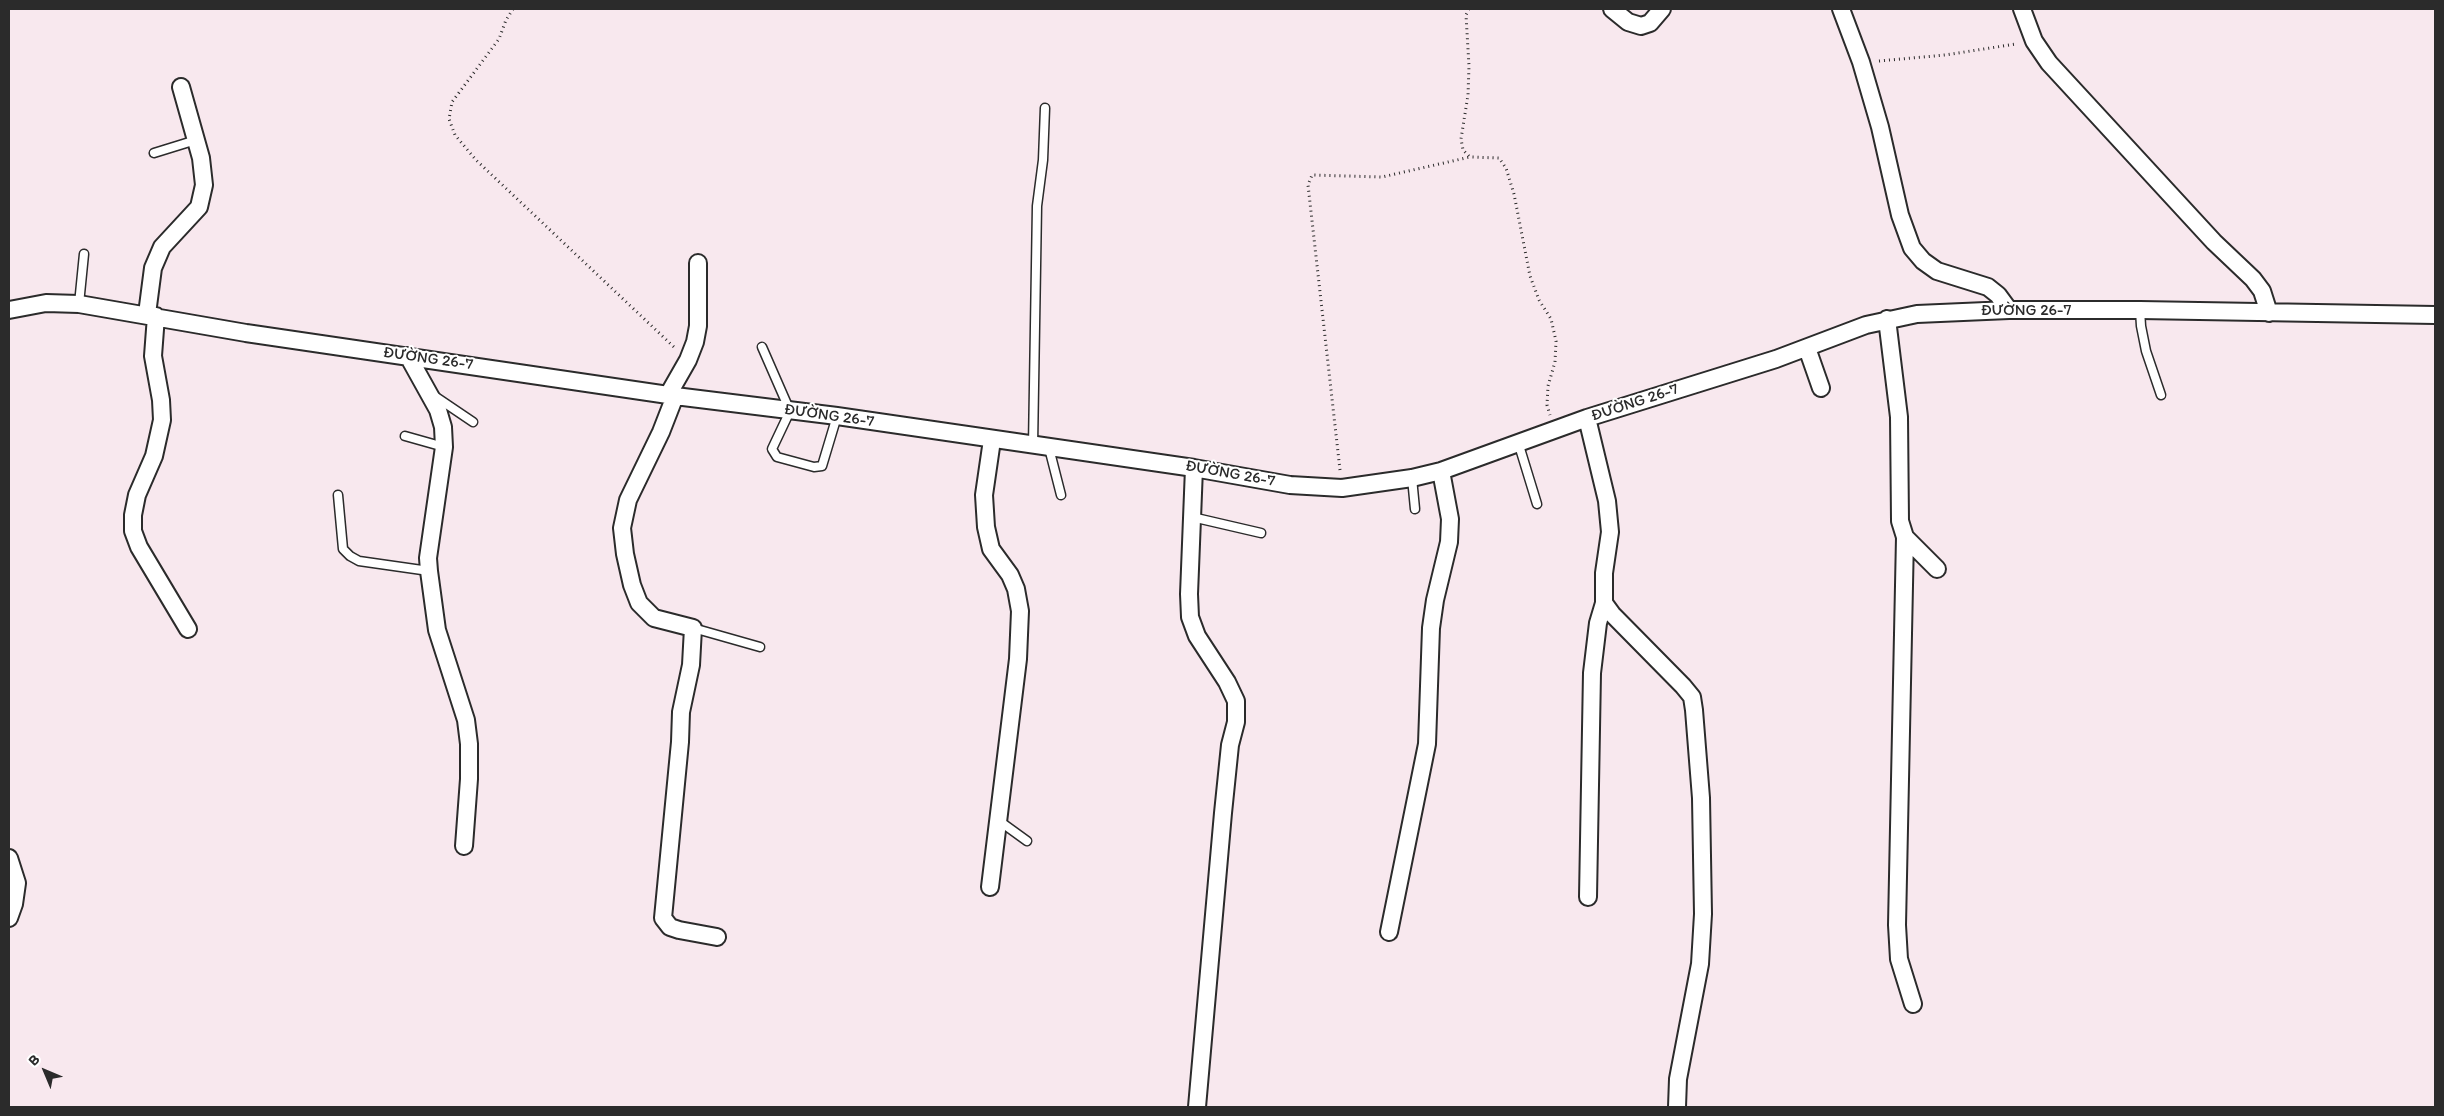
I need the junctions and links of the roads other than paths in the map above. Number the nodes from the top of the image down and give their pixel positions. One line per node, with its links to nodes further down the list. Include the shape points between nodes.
1 (1612, 9): 4 (street, via 1628,22 1641,26 1650,23)
2 (1841, 9): 13 (street, via 1861,62 1900,215 1912,248 1937,271 1988,286)
3 (2022, 9): 15 (street, via 2034,41 2049,63 2214,242 2253,279 2262,291)
4 (1660, 10)
5 (181, 87): 7 (street)
6 (1045, 108): 33 (lane, via 1037,206)
7 (196, 140): 8 (lane); 16 (street, via 204,185 199,207 162,247 153,268)
8 (154, 153)
9 (84, 254): 11 (lane)
10 (698, 264): 25 (street, via 698,326 688,360)
11 (79, 304): 12 (street, ĐƯỜNG 26-7, via 46,303); 16 (street, ĐƯỜNG 26-7)
12 (9, 310)
13 (2008, 310): 14 (street, ĐƯỜNG 26-7); 18 (street, ĐƯỜNG 26-7, via 1936,312)
14 (2140, 310): 15 (street, ĐƯỜNG 26-7); 24 (lane, via 2146,351)
15 (2270, 313): 17 (street, ĐƯỜNG 26-7)
16 (152, 315): 21 (street, ĐƯỜNG 26-7, via 246,333); 50 (street, via 153,356 162,420 154,456 137,495 133,531 138,547)
17 (2435, 315)
18 (1887, 319): 20 (street, ĐƯỜNG 26-7); 45 (street, via 1900,417 1900,521)
19 (762, 347): 26 (lane)
20 (1807, 348): 22 (street); 28 (street, ĐƯỜNG 26-7)
21 (408, 356): 23 (street); 25 (street, ĐƯỜNG 26-7)
22 (1821, 388)
23 (428, 392): 29 (lane); 34 (street, via 443,427)
24 (2161, 395)
25 (671, 396): 26 (street, ĐƯỜNG 26-7); 49 (street, via 661,432 628,500 622,528 628,570 639,603 654,618)
26 (790, 411): 27 (street, ĐƯỜNG 26-7); 27 (lane, via 772,449 777,457 814,467 822,466)
27 (837, 416): 31 (street, ĐƯỜNG 26-7)
28 (1587, 418): 32 (street, ĐƯỜNG 26-7); 48 (street, via 1607,501 1610,532)
29 (473, 422)
30 (405, 436): 34 (lane)
31 (992, 440): 33 (street, ĐƯỜNG 26-7); 52 (street, via 984,495 986,527 991,549 1010,574 1020,611 1018,659)
32 (1518, 442): 37 (street, ĐƯỜNG 26-7); 41 (lane)
33 (1033, 446): 35 (street, ĐƯỜNG 26-7)
34 (444, 447): 47 (street)
35 (1049, 448): 36 (street, ĐƯỜNG 26-7); 40 (lane)
36 (1194, 468): 38 (street, ĐƯỜNG 26-7, via 1290,485 1342,488); 43 (street)
37 (1441, 471): 38 (street, ĐƯỜNG 26-7); 59 (street, via 1450,519 1449,542 1431,628 1427,744)
38 (1412, 478): 42 (lane)
39 (338, 495): 47 (lane, via 343,549 350,556 359,561)
40 (1061, 495)
41 (1537, 504)
42 (1415, 510)
43 (1192, 517): 44 (lane); 62 (street, via 1190,617 1236,701)
44 (1262, 533)
45 (1905, 537): 46 (street); 61 (street, via 1897,925 1900,959)
46 (1937, 569)
47 (428, 571): 54 (street, via 437,630 466,720 469,779)
48 (1604, 602): 57 (street, via 1592,673); 63 (street, via 1684,686 1692,697 1694,710 1702,798 1703,914 1700,964 1678,1079)
49 (693, 628): 51 (lane); 60 (street, via 691,665 681,712 663,918 670,927)
50 (188, 629)
51 (760, 647)
52 (998, 820): 53 (lane); 56 (street)
53 (1027, 841)
54 (464, 846)
55 (9, 858): 58 (street, via 17,883)
56 (990, 886)
57 (1588, 897)
58 (9, 918)
59 (1389, 932)
60 (717, 937)
61 (1913, 1004)
62 (1197, 1107)
63 (1677, 1107)

